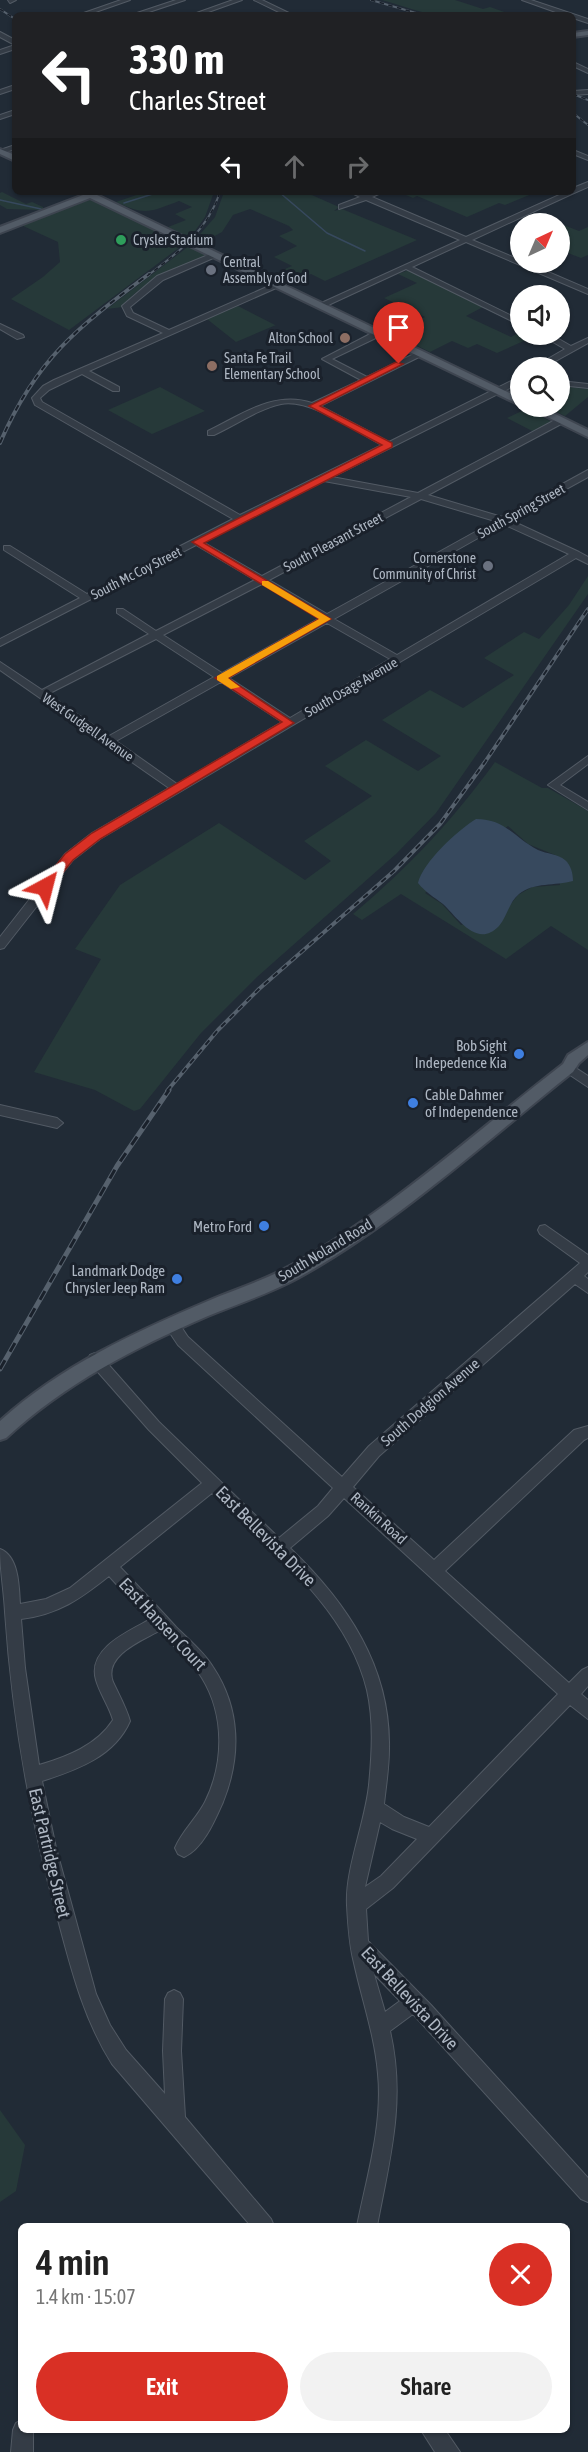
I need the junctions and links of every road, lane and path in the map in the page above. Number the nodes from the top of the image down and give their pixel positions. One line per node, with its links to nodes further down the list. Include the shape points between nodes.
1 (182, 0): 14 (street)
2 (239, 0): 15 (street)
3 (247, 0): 9 (street)
4 (257, 0): 9 (street)
5 (285, 0): 9 (street)
6 (525, 0): 10 (street)
7 (552, 0): 10 (street)
8 (121, 1): 11 (street)
9 (265, 5): 16 (street)
10 (539, 5): 17 (street)
11 (106, 7): 12 (street); 13 (street)
12 (114, 10)
13 (90, 12)
14 (144, 12)
15 (203, 12)
16 (281, 12)
17 (559, 12)
18 (88, 195): 25 (main road)
19 (93, 195): 27 (main road)
20 (361, 195): 23 (street)
21 (371, 195): 23 (street)
22 (563, 195): 26 (street)
23 (366, 197): 24 (street); 26 (street)
24 (342, 207)
25 (0, 230)
26 (468, 240): 28 (street); 31 (street)
27 (216, 255): 30 (main road); 36 (street, via 160,278 126,306 130,314)
28 (407, 267): 33 (street); 34 (street)
29 (588, 282): 31 (street)
30 (279, 285): 33 (main road); 36 (street)
31 (577, 288): 32 (street)
32 (588, 292)
33 (321, 305): 37 (main road)
34 (510, 318)
35 (0, 326): 38 (street)
36 (169, 333): 44 (street)
37 (379, 333): 42 (main road); 45 (street, via 326,359)
38 (20, 337)
39 (588, 340): 41 (street)
40 (564, 345): 41 (street)
41 (572, 349): 43 (street)
42 (421, 354): 45 (street); 50 (main road)
43 (557, 357)
44 (83, 371): 49 (street); 61 (street, via 46,388 37,401)
45 (367, 380): 52 (street)
46 (510, 384): 50 (street)
47 (570, 384): 48 (street)
48 (588, 386)
49 (116, 389)
50 (497, 390): 51 (main road); 57 (street, South Mc Coy Street)
51 (510, 397)
52 (313, 406): 55 (street, via 297,400 284,401); 57 (street)
53 (552, 417): 54 (main road)
54 (560, 421): 56 (main road); 60 (street, South Pleasant Street)
55 (211, 433)
56 (588, 435)
57 (389, 445): 59 (street, South Mc Coy Street)
58 (588, 473): 62 (street, South Spring Street)
59 (324, 478): 60 (street); 61 (street, South Mc Coy Street)
60 (419, 495): 62 (street); 67 (street, South Pleasant Street)
61 (240, 519): 63 (street, South Mc Coy Street)
62 (503, 520): 65 (street); 70 (street, South Spring Street)
63 (197, 542): 67 (street); 68 (street, South Mc Coy Street)
64 (7, 548): 68 (street)
65 (576, 554): 66 (street); 73 (street, South Osage Avenue)
66 (588, 561)
67 (261, 580): 70 (street); 71 (street, South Pleasant Street)
68 (87, 598): 72 (street, South Mc Coy Street)
69 (120, 611): 71 (street)
70 (326, 619): 73 (street); 75 (street, South Spring Street)
71 (156, 636): 75 (street); 76 (street, South Pleasant Street)
72 (0, 643)
73 (398, 660): 77 (street, South Osage Avenue)
74 (0, 665): 76 (street, West Gudgell Avenue)
75 (220, 678): 77 (street); 78 (street, South Spring Street)
76 (41, 694): 78 (street, West Gudgell Avenue)
77 (289, 723): 80 (street, South Osage Avenue)
78 (108, 741): 80 (street, West Gudgell Avenue)
79 (588, 759): 81 (street, via 553,785)
80 (176, 788): 82 (street, South Osage Avenue, via 96,836 69,857)
81 (588, 807)
82 (0, 945)
83 (588, 1047): 85 (main road, South Noland Road)
84 (588, 1059): 85 (main road, South Noland Road)
85 (568, 1068): 86 (street); 93 (main road, South Noland Road, via 342,1242 289,1274)
86 (588, 1082)
87 (0, 1110): 88 (street)
88 (57, 1123)
89 (544, 1230): 90 (street)
90 (588, 1263): 91 (street, South Dodgion Avenue)
91 (575, 1276): 92 (street); 98 (street, South Dodgion Avenue, via 374,1451)
92 (588, 1287)
93 (171, 1324): 94 (main road, South Noland Road); 98 (street, Rankin Road, via 183,1341)
94 (95, 1359): 95 (main road, South Noland Road, via 53,1386); 97 (street, East Bellevista Drive, via 154,1426)
95 (0, 1432)
96 (587, 1432): 102 (street)
97 (213, 1483): 99 (street, East Bellevista Drive); 101 (street)
98 (344, 1486): 99 (street, South Dodgion Avenue, via 323,1510); 102 (street, Rankin Road)
99 (279, 1547): 109 (street, East Bellevista Drive, via 314,1582 347,1626 363,1656 375,1691 380,1729)
100 (0, 1556): 103 (street, East Partridge Street, via 9,1571)
101 (110, 1567): 103 (street, via 56,1605); 104 (street, East Hansen Court)
102 (435, 1570): 106 (street, Rankin Road)
103 (14, 1612): 108 (street, East Partridge Street, via 17,1668)
104 (161, 1621): 108 (street, via 110,1653 104,1664 104,1681 117,1702 122,1721 116,1734 90,1752 53,1770); 111 (street, East Hansen Court, via 215,1683 230,1735 228,1762 209,1815)
105 (588, 1675): 106 (street)
106 (570, 1694): 107 (street, Rankin Road); 110 (street)
107 (588, 1711)
108 (32, 1775): 117 (street, East Partridge Street, via 47,1848 87,1994 103,2032 129,2070)
109 (375, 1808): 110 (street, via 398,1823); 112 (street, East Bellevista Drive, via 356,1888)
110 (431, 1836): 112 (street, via 387,1882)
111 (184, 1848)
112 (357, 1905): 113 (street, East Bellevista Drive)
113 (359, 1946): 115 (street, East Bellevista Drive); 116 (street)
114 (174, 1999): 117 (street)
115 (414, 2002): 116 (street); 118 (street, East Bellevista Drive)
116 (379, 2027): 120 (street, via 389,2099)
117 (176, 2121): 119 (street, East Partridge Street)
118 (588, 2192)
119 (261, 2223)
120 (368, 2223)
121 (23, 2433): 123 (street)
122 (433, 2433): 124 (street)
123 (22, 2452)
124 (449, 2452)

